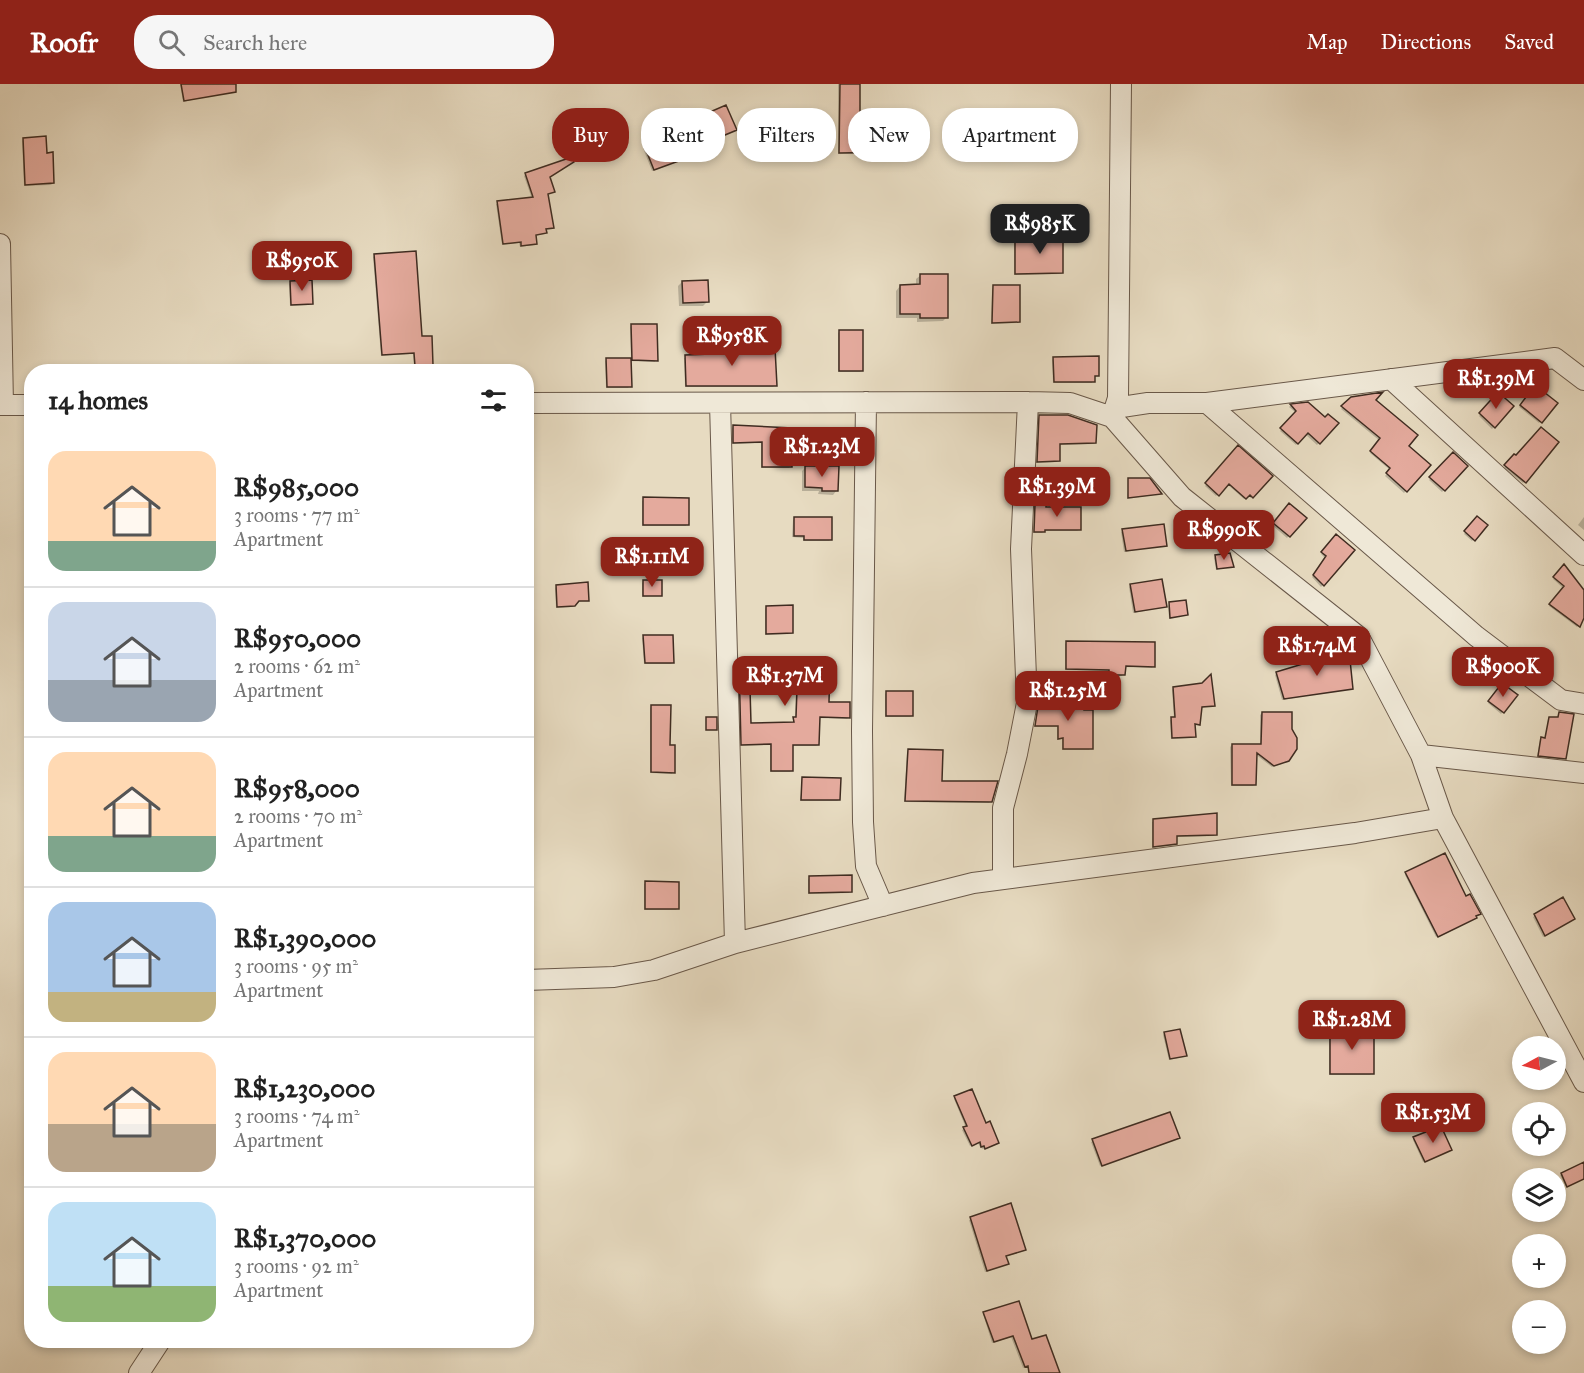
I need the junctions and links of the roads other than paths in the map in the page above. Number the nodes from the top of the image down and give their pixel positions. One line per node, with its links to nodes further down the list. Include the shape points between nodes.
1 (1121, 84): 12 (street, via 1118,398)
2 (0, 244): 10 (street)
3 (1391, 379): 4 (street, via 1555,358); 9 (street); 13 (street)
4 (1584, 380)
5 (866, 402): 6 (street); 8 (street); 19 (street, via 863,822 866,866)
6 (1028, 402): 12 (street, via 1071,403); 18 (street, via 1020,549 1027,703 1003,808)
7 (534, 403): 8 (street)
8 (720, 403): 20 (street)
9 (1207, 403): 12 (street, via 1148,403); 14 (street, via 1476,636 1562,700)
10 (2, 405): 11 (street)
11 (24, 405)
12 (1113, 412): 15 (street, via 1182,497 1359,637)
13 (1584, 555)
14 (1584, 704)
15 (1421, 755): 16 (street); 17 (street)
16 (1584, 773)
17 (1443, 818): 18 (street); 22 (street)
18 (1003, 879): 19 (street)
19 (883, 906): 20 (street)
20 (735, 942): 21 (street, via 654,970)
21 (534, 981)
22 (1584, 1082)
23 (155, 1348): 24 (street)
24 (139, 1373)

